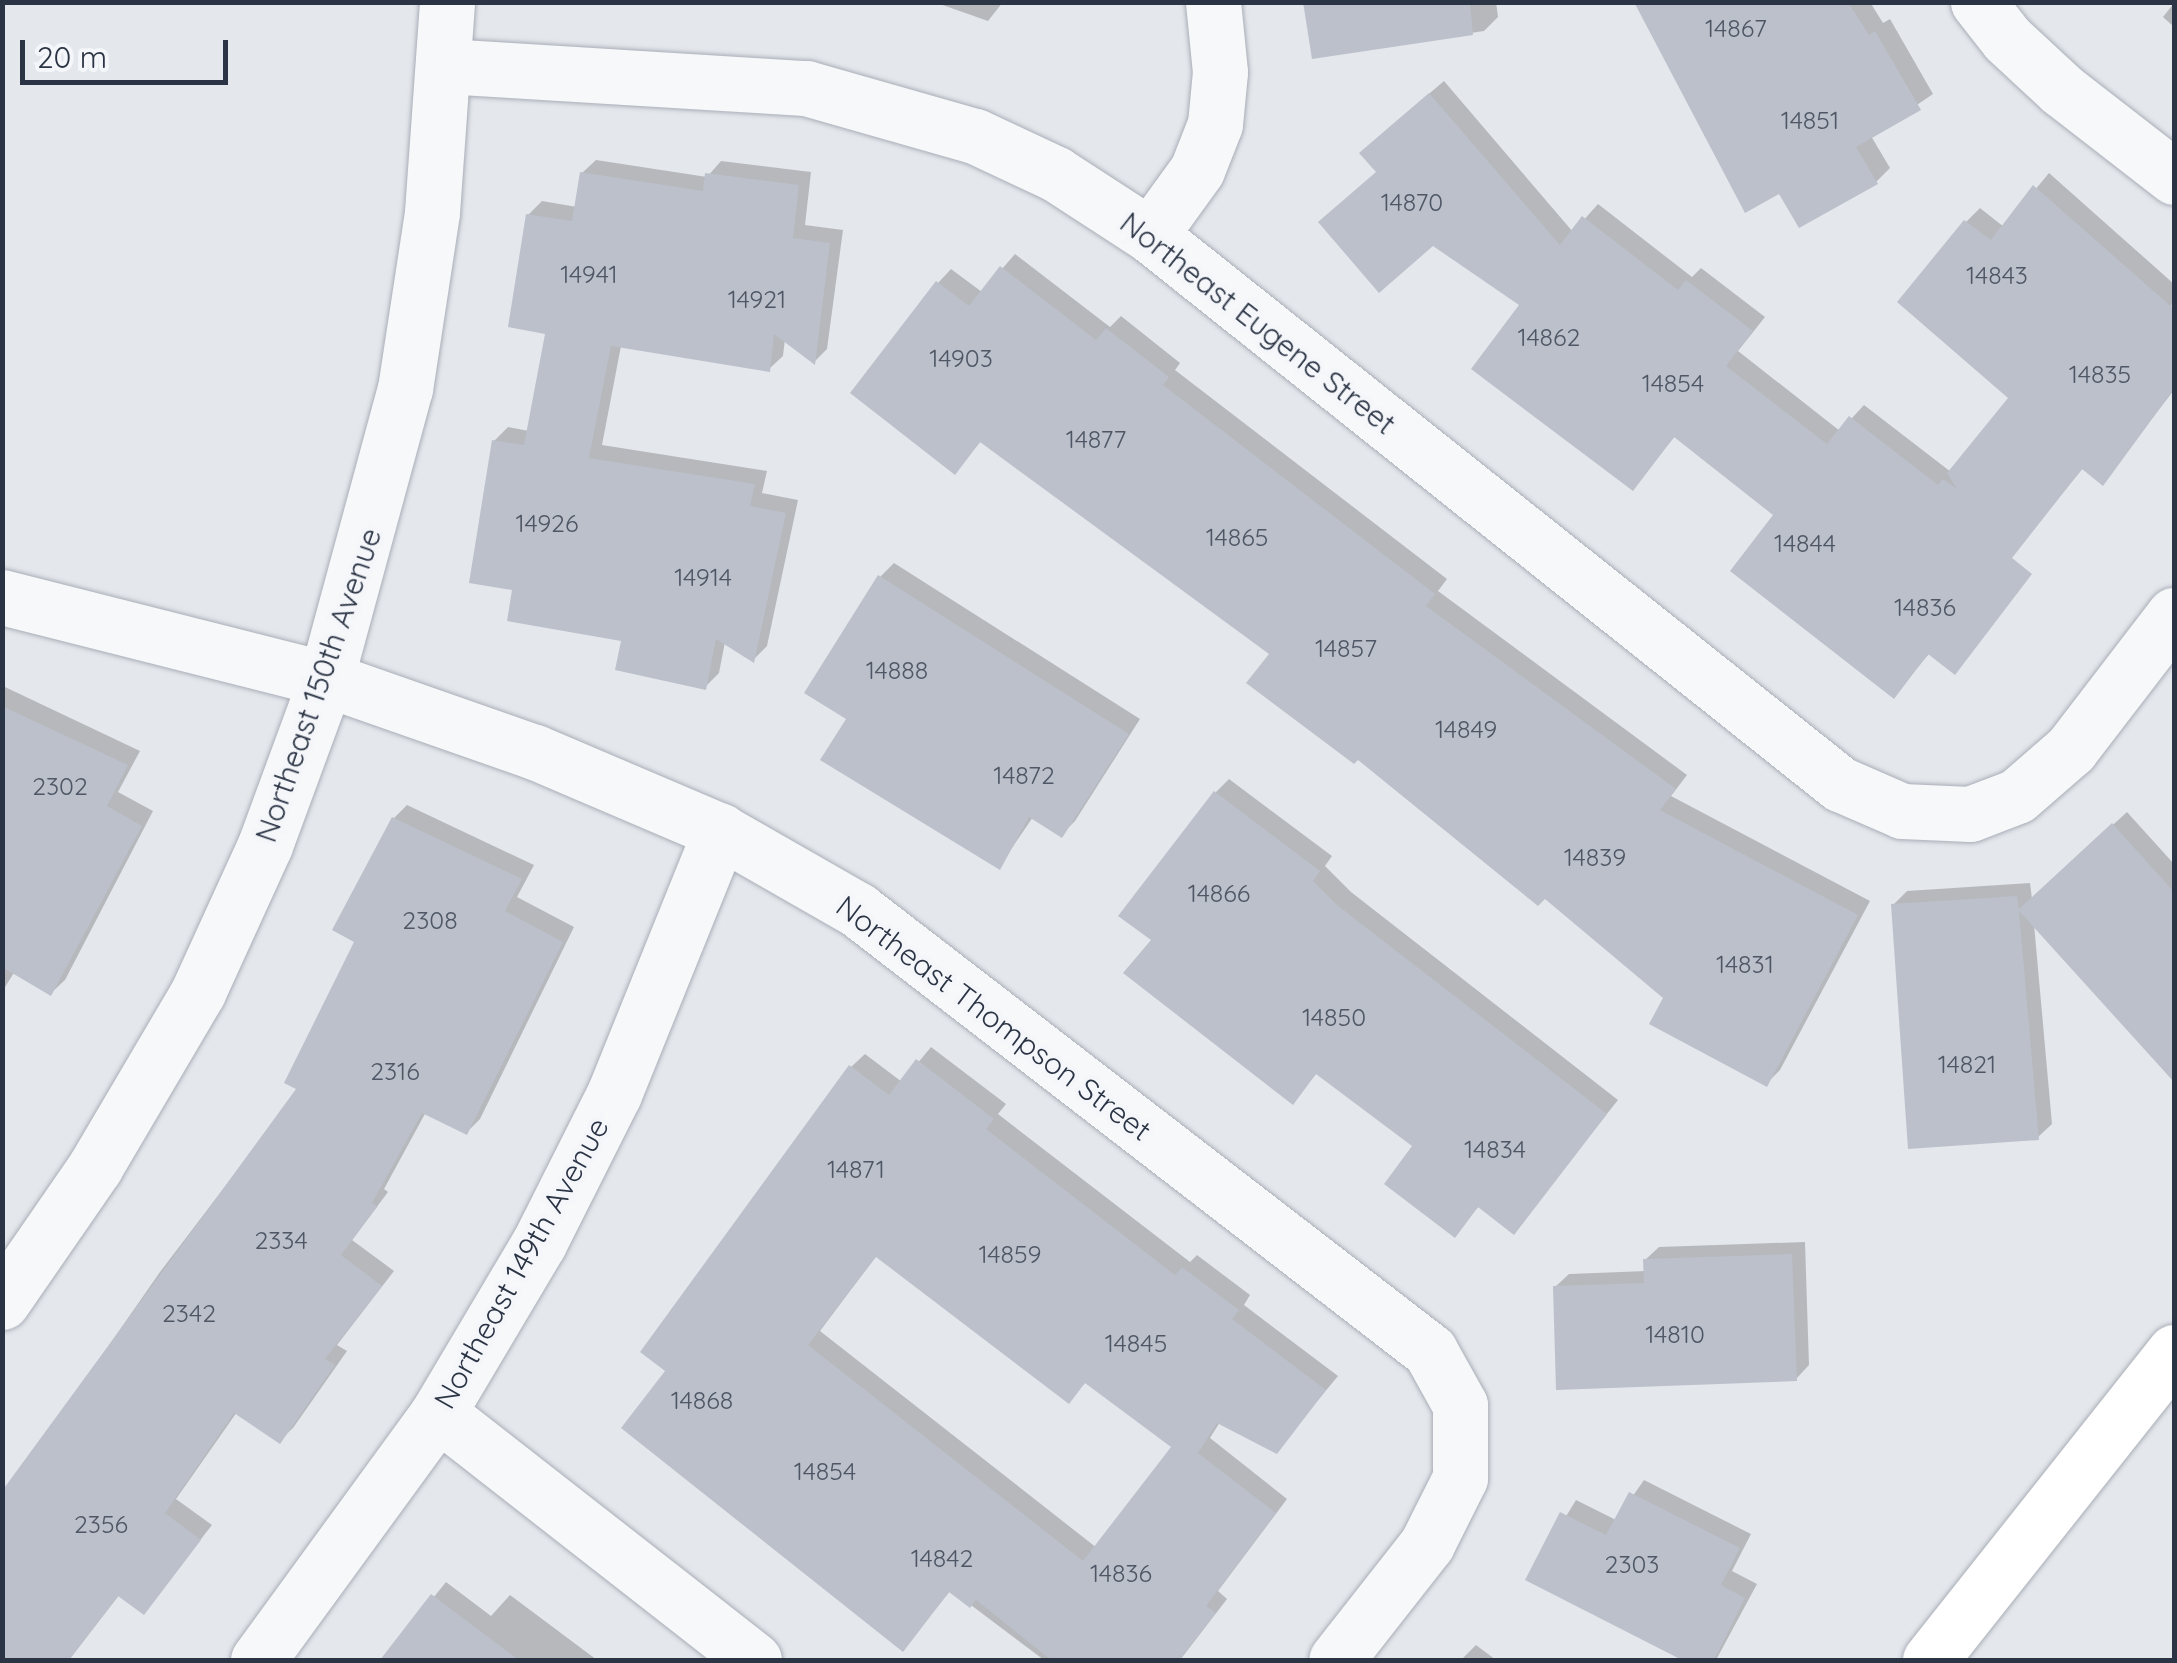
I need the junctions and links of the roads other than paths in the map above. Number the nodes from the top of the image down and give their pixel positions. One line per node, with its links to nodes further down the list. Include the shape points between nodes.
1 (447, 2): 4 (street, Northeast 150th Avenue)
2 (1213, 2): 6 (street, via 1220,72 1215,124 1198,170)
3 (1978, 2): 5 (street, via 2006,39 2062,90)
4 (444, 66): 6 (street, Northeast Eugene Street, via 723,78 886,106 1056,174); 9 (street, Northeast 150th Avenue, via 432,212 405,388)
5 (2174, 178)
6 (1150, 235): 8 (street, Northeast Eugene Street, via 1840,784 1902,810 1970,814 2017,796 2071,749)
7 (2, 597): 9 (street, Northeast Thompson Street)
8 (2174, 615)
9 (326, 678): 10 (street, Northeast Thompson Street, via 534,752); 11 (street, Northeast 150th Avenue, via 265,845 198,992 95,1168)
10 (720, 831): 13 (street, Northeast 149th Avenue, via 614,1094 539,1243); 16 (street, Northeast Thompson Street, via 858,910 1430,1351 1460,1405 1460,1478 1427,1544)
11 (2, 1302)
12 (2174, 1352): 17 (main road)
13 (438, 1413): 14 (street, Northeast 149th Avenue); 15 (street)
14 (258, 1660)
15 (754, 1660)
16 (1336, 1660)
17 (1930, 1660)

